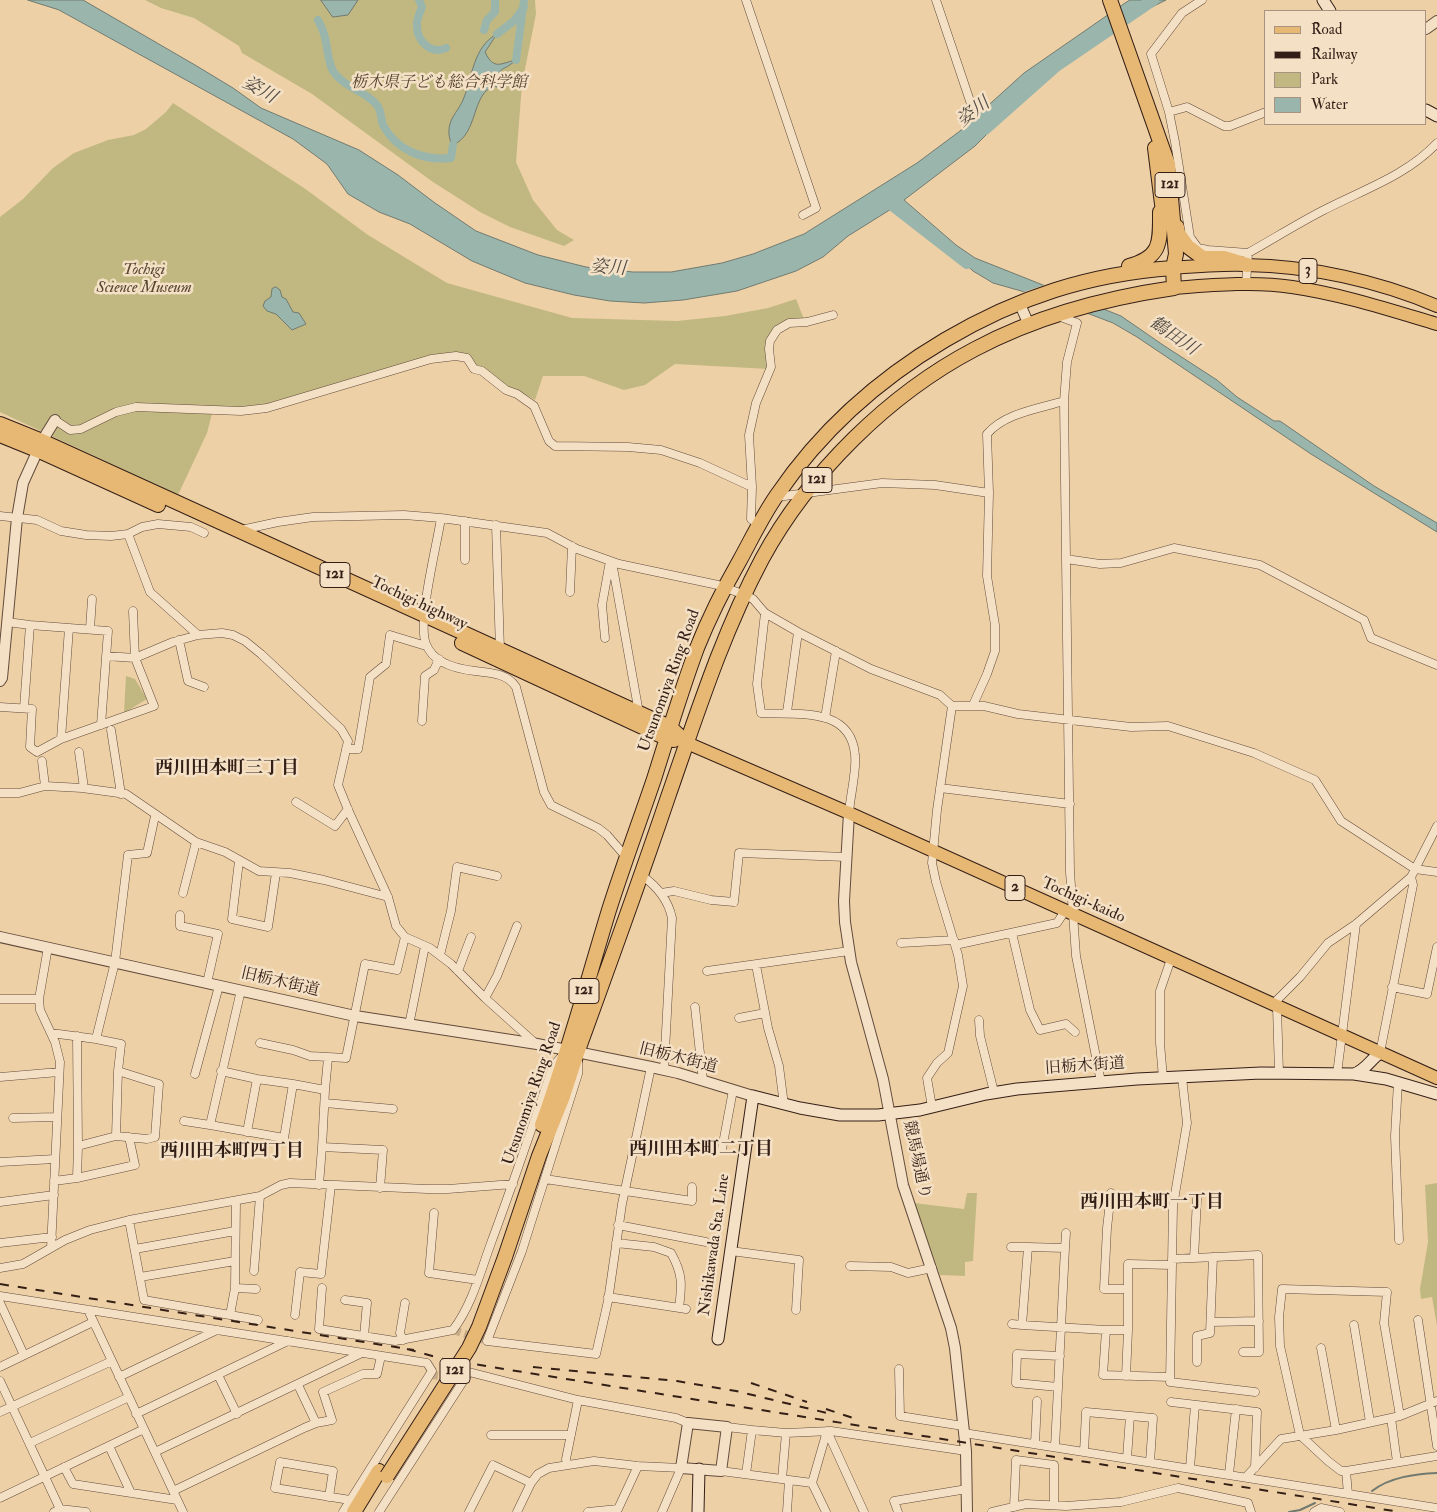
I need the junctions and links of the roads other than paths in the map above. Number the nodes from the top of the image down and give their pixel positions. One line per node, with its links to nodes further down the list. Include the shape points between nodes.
1 (746, 0): 12 (street, via 816,208)
2 (936, 0): 5 (street)
3 (1110, 0): 6 (highway, 121)
4 (1202, 0): 7 (street, via 1178,16 1151,54)
5 (971, 104)
6 (1147, 105): 10 (highway, 121); 11 (highway, 121, via 1168,164)
7 (1169, 112): 8 (street, via 1187,107 1224,126); 13 (street, via 1190,237 1198,248)
8 (1264, 113)
9 (1437, 143): 13 (street, via 1397,175 1321,211)
10 (1159, 185): 14 (highway, 121); 15 (highway, via 1158,248 1147,260)
11 (1172, 207): 13 (highway, via 1178,233 1187,246 1203,258); 14 (highway, 121, via 1176,254)
12 (802, 215)
13 (1248, 259): 14 (main road, Utsunomiya Ring Road / 3); 16 (street); 19 (main road, Utsunomiya Ring Road / 3, via 1356,280 1412,295)
14 (1173, 268): 15 (highway, Utsunomiya Ring Road / 121); 17 (highway, 121)
15 (1100, 277): 18 (highway, Utsunomiya Ring Road / 121)
16 (1246, 284): 17 (main road, Utsunomiya Ring Road / 3); 22 (main road, Utsunomiya Ring Road / 3, via 1291,286)
17 (1174, 288): 21 (highway, Utsunomiya Ring Road / 121, via 1103,301)
18 (1023, 301): 23 (street); 32 (highway, Utsunomiya Ring Road / 121, via 956,334 891,376 810,451)
19 (1437, 306)
20 (833, 315): 29 (street, via 789,323 772,336 769,349 771,367 756,403 749,435)
21 (1056, 315): 23 (highway, Utsunomiya Ring Road / 121); 24 (street, via 1077,323 1067,362)
22 (1437, 324)
23 (1029, 325): 30 (highway, Utsunomiya Ring Road / 121, via 974,349 912,390 868,425)
24 (1064, 401): 31 (street, via 1008,418 987,434); 43 (street)
25 (55, 420): 28 (street); 29 (street, via 70,430 81,429 116,412 136,407 242,411 267,408 431,359 456,356 467,358 474,369 534,406 549,441 556,446 661,450 700,463)
26 (0, 424): 28 (highway, Tochigi highway / 121)
27 (0, 435): 28 (highway, Tochigi highway / 121)
28 (40, 445): 34 (street, via 23,483); 39 (highway, Tochigi highway / 121); 52 (highway, Tochigi highway / 121)
29 (752, 488): 38 (street, via 751,519)
30 (806, 493): 31 (street, via 882,483 935,485); 32 (street); 48 (highway, Utsunomiya Ring Road / 121, via 777,535)
31 (989, 493): 71 (street, via 988,576 995,651)
32 (775, 497): 38 (highway, Utsunomiya Ring Road / 121)
33 (0, 516): 34 (street)
34 (17, 518): 41 (street, via 37,520 61,531 78,534); 53 (street)
35 (442, 518): 36 (street); 39 (street, via 404,515 312,517); 52 (street)
36 (465, 521): 37 (street); 44 (street)
37 (496, 525): 42 (street, via 547,533); 62 (street)
38 (758, 525): 46 (highway, Utsunomiya Ring Road / 121)
39 (236, 531): 52 (highway, Tochigi highway / 121)
40 (204, 533): 41 (street, via 191,527 158,524)
41 (128, 534): 58 (street, via 150,592)
42 (572, 546): 45 (street); 47 (street)
43 (1066, 559): 68 (street, via 1100,564 1121,563 1174,548 1260,565 1364,620 1372,638); 78 (street)
44 (466, 560)
45 (611, 561): 46 (street); 59 (street, via 602,605); 76 (street)
46 (725, 587): 48 (street); 82 (highway, Utsunomiya Ring Road / 121, via 698,646)
47 (570, 592)
48 (745, 595): 51 (street); 84 (highway, Utsunomiya Ring Road / 121)
49 (92, 599): 56 (street)
50 (133, 611): 65 (street)
51 (765, 613): 57 (street); 75 (street, via 757,684 761,713)
52 (425, 621): 61 (street); 62 (highway, Tochigi highway / 121); 82 (highway, Tochigi highway / 121)
53 (7, 622): 54 (street); 67 (street)
54 (30, 625): 55 (street); 74 (street)
55 (69, 628): 56 (street); 83 (street)
56 (90, 629): 64 (street, via 108,631)
57 (798, 632): 63 (street); 75 (street)
58 (198, 634): 60 (street); 85 (street, via 222,633 245,641 341,729 348,741)
59 (605, 638)
60 (180, 640): 65 (street); 70 (street, via 188,681)
61 (426, 646): 66 (street); 85 (street, via 390,635 386,664 370,677 358,750)
62 (500, 650): 76 (highway, Tochigi highway / 121)
63 (836, 651): 72 (street, via 871,669 940,695); 77 (street)
64 (106, 656): 65 (street); 80 (street)
65 (135, 658): 80 (street, via 154,706)
66 (439, 659): 79 (street, via 434,670 425,676); 102 (street, via 460,669 495,674 513,682 548,800 556,808 598,828)
67 (2, 663): 69 (street)
68 (1437, 665)
69 (0, 681)
70 (204, 687)
71 (972, 705): 72 (street); 78 (street)
72 (952, 706): 90 (street)
73 (0, 707): 74 (street)
74 (24, 708): 83 (street, via 32,709 30,747 37,752)
75 (787, 712): 77 (street)
76 (639, 713): 82 (highway, Tochigi highway / 121)
77 (825, 718): 96 (street, via 840,724 851,736 856,756)
78 (1068, 720): 94 (street); 104 (street, via 1131,727 1168,726 1254,753 1315,780 1341,821)
79 (422, 721)
80 (102, 725): 83 (street)
81 (111, 730): 92 (street)
82 (668, 733): 84 (highway, 121); 102 (highway, Utsunomiya Ring Road / 121)
83 (61, 739)
84 (687, 743): 96 (main road, Tochigi-kaido / 2); 107 (highway, Utsunomiya Ring Road / 121)
85 (346, 749): 95 (street, via 338,785)
86 (79, 752): 89 (street)
87 (42, 761): 88 (street)
88 (45, 786): 89 (street); 91 (street, via 18,793)
89 (84, 788): 92 (street)
90 (940, 788): 94 (street); 100 (street)
91 (0, 793)
92 (121, 794): 97 (street, via 126,794)
93 (296, 802): 95 (street, via 335,826)
94 (1070, 804): 113 (street)
95 (348, 809): 112 (street)
96 (849, 813): 100 (main road, Tochigi-kaido / 2); 101 (street, 競馬場通り)
97 (155, 816): 99 (street); 129 (street, via 146,853 128,855)
98 (1437, 826): 104 (street)
99 (196, 842): 103 (street, via 225,852); 110 (street)
100 (934, 851): 113 (main road, Tochigi-kaido / 2); 122 (street, via 932,863 936,882)
101 (846, 857): 111 (street, via 739,853 734,902 674,891); 126 (street, 競馬場通り, via 844,901)
102 (627, 858): 155 (highway, Utsunomiya Ring Road / 121, via 603,928)
103 (239, 861): 106 (street, via 259,871); 106 (street, via 232,919 268,927)
104 (1415, 869): 105 (street); 109 (street)
105 (1437, 872)
106 (276, 873): 112 (street, via 324,880)
107 (641, 875): 111 (street); 155 (highway, Utsunomiya Ring Road / 121)
108 (497, 876): 127 (street, via 456,867 451,911)
109 (1411, 876): 115 (street); 135 (street, via 1413,886)
110 (183, 893)
111 (661, 893): 159 (street, via 668,903 672,925)
112 (388, 897): 119 (street, via 396,926)
113 (1069, 913): 117 (street, via 1057,923); 128 (main road, Tochigi-kaido / 2); 173 (street)
114 (180, 915): 133 (street, via 180,926 218,934)
115 (1356, 924): 140 (street, via 1328,943); 150 (street)
116 (517, 926): 137 (street)
117 (1012, 933): 122 (street); 147 (street, via 1030,1010 1040,1030 1066,1024)
118 (0, 937): 125 (street, 旧栃木街道)
119 (405, 937): 123 (street); 143 (street, via 397,970 365,964)
120 (471, 937): 131 (street)
121 (901, 943): 122 (street)
122 (955, 943): 183 (street, via 963,986 948,1053 927,1078)
123 (425, 946): 127 (street); 146 (street)
124 (1437, 946): 135 (street, via 1427,994)
125 (48, 948): 129 (street, 旧栃木街道); 139 (street)
126 (849, 951): 130 (street); 185 (street, 競馬場通り)
127 (440, 955): 131 (street)
128 (1171, 959): 140 (main road, Tochigi-kaido / 2); 169 (street, via 1160,991)
129 (115, 962): 133 (street, 旧栃木街道); 151 (street)
130 (756, 965): 132 (street); 142 (street)
131 (458, 971): 137 (street)
132 (707, 971)
133 (208, 983): 134 (street, 旧栃木街道)
134 (219, 986): 136 (street, 旧栃木街道); 165 (street)
135 (1392, 987): 156 (street)
136 (241, 990): 143 (street, 旧栃木街道); 161 (street)
137 (485, 998): 153 (street)
138 (0, 999): 139 (street)
139 (38, 999): 148 (street)
140 (1274, 1006): 150 (main road, Tochigi-kaido / 2); 164 (street)
141 (695, 1007): 172 (street)
142 (765, 1013): 144 (street); 182 (street, via 780,1066)
143 (354, 1016): 146 (street, 旧栃木街道); 157 (street, via 346,1058)
144 (739, 1018)
145 (979, 1020): 178 (street)
146 (409, 1025): 153 (street, 旧栃木街道)
147 (1075, 1032)
148 (52, 1033): 149 (street); 162 (street, via 60,1062)
149 (77, 1036): 151 (street); 193 (street)
150 (1342, 1036): 154 (main road, Tochigi-kaido / 2); 166 (street)
151 (96, 1038): 160 (street, via 121,1044)
152 (260, 1043): 157 (street)
153 (537, 1044): 155 (street, 旧栃木街道)
154 (1362, 1045): 156 (main road, Tochigi-kaido / 2); 163 (main road, via 1365,1064)
155 (572, 1052): 158 (street, 旧栃木街道); 199 (street, via 578,1074); 201 (street, via 553,1066); 334 (highway, Utsunomiya Ring Road / 121, via 501,1256 472,1325)
156 (1380, 1053): 163 (main road); 170 (main road, Tochigi-kaido / 2)
157 (328, 1058): 176 (street)
158 (651, 1068): 159 (street, 旧栃木街道); 206 (street)
159 (664, 1070): 172 (street, 旧栃木街道)
160 (118, 1071): 191 (street); 192 (street, via 159,1084 155,1137)
161 (221, 1071): 171 (street); 189 (street)
162 (59, 1072): 167 (street); 186 (street)
163 (1358, 1072): 166 (main road, 旧栃木街道); 174 (main road, 旧栃木街道); 179 (main road, via 1388,1076)
164 (1279, 1073): 166 (main road, 旧栃木街道); 168 (main road, 旧栃木街道)
165 (195, 1074)
166 (1337, 1074)
167 (0, 1077)
168 (1182, 1077): 169 (main road, 旧栃木街道); 232 (street, via 1187,1124 1173,1206)
169 (1163, 1078): 173 (main road, 旧栃木街道)
170 (1437, 1078)
171 (257, 1079): 175 (street); 190 (street)
172 (703, 1080): 177 (street, 旧栃木街道)
173 (1101, 1082): 178 (main road, 旧栃木街道)
174 (1398, 1082): 179 (main road, 旧栃木街道); 219 (street, via 1395,1136)
175 (293, 1084): 176 (street); 190 (street, via 284,1138)
176 (325, 1090): 181 (street)
177 (733, 1090): 180 (street, 旧栃木街道); 195 (street)
178 (994, 1092): 183 (main road, 旧栃木街道)
179 (1437, 1092)
180 (752, 1096): 182 (main road, 旧栃木街道); 228 (main road, Nishikawada Sta. Line)
181 (325, 1103): 184 (street); 194 (street)
182 (784, 1105): 185 (main road, 旧栃木街道, via 840,1115)
183 (932, 1107): 185 (main road, 旧栃木街道)
184 (393, 1109)
185 (890, 1114): 235 (street, 競馬場通り, via 903,1185)
186 (57, 1117): 187 (street); 196 (street)
187 (13, 1118)
188 (184, 1121): 189 (street)
189 (210, 1125): 190 (street)
190 (246, 1132)
191 (116, 1136): 192 (street); 193 (street)
192 (129, 1137): 198 (street, via 135,1165)
193 (78, 1146): 198 (street)
194 (322, 1148): 202 (street); 205 (street, via 383,1150)
195 (722, 1148)
196 (56, 1159): 197 (street); 200 (street)
197 (0, 1162)
198 (77, 1178): 200 (street)
199 (545, 1179): 206 (street); 244 (street, via 522,1251 487,1341 596,1354)
200 (54, 1181): 208 (street)
201 (513, 1184): 205 (street, via 448,1190); 238 (street)
202 (319, 1185): 203 (street); 209 (street, via 290,1183)
203 (331, 1185): 205 (street); 251 (street, via 321,1274 300,1272)
204 (692, 1187): 206 (street, via 692,1201)
205 (380, 1188)
206 (624, 1192): 215 (street)
207 (1111, 1193): 242 (street, via 1104,1289)
208 (54, 1195): 212 (street); 218 (street)
209 (260, 1196): 211 (street); 236 (street)
210 (1197, 1199): 230 (street)
211 (236, 1200): 214 (street); 216 (street)
212 (0, 1202)
213 (434, 1213): 238 (street, via 429,1273)
214 (129, 1220): 224 (street, via 90,1230); 227 (street)
215 (618, 1226): 220 (street); 222 (street)
216 (235, 1231): 227 (street); 231 (street)
217 (1066, 1234): 226 (street)
218 (52, 1237): 221 (street); 224 (street)
219 (1399, 1240)
220 (706, 1242)
221 (0, 1243)
222 (616, 1243): 244 (street); 244 (street, via 671,1253 682,1282 682,1308)
223 (1011, 1246): 225 (street)
224 (52, 1248): 234 (street, via 23,1264)
225 (1028, 1248): 226 (street); 258 (street)
226 (1065, 1248): 260 (street)
227 (135, 1249): 237 (street)
228 (731, 1251): 249 (street, via 799,1260); 265 (main road, Nishikawada Sta. Line)
229 (1214, 1257): 230 (street); 254 (street, via 1258,1256); 256 (street)
230 (1194, 1258): 232 (street)
231 (235, 1261): 237 (street); 239 (street)
232 (1172, 1262): 242 (street, via 1128,1264); 281 (street)
233 (850, 1266): 235 (street, via 890,1267 908,1273)
234 (0, 1268)
235 (932, 1268): 306 (street, 競馬場通り, via 951,1328)
236 (254, 1271)
237 (140, 1278): 250 (street, via 144,1300)
238 (478, 1280): 266 (street, via 464,1315 453,1330)
239 (234, 1288): 241 (street); 250 (street)
240 (322, 1288): 264 (street, via 319,1330)
241 (256, 1289)
242 (1128, 1289): 263 (street)
243 (0, 1296): 248 (street)
244 (608, 1297)
245 (345, 1300): 264 (street, via 367,1303)
246 (0, 1303): 271 (street)
247 (406, 1303): 266 (street, via 400,1333)
248 (88, 1310): 255 (street); 261 (street)
249 (796, 1310)
250 (230, 1315): 252 (street)
251 (295, 1315)
252 (258, 1320)
253 (1418, 1320): 290 (street)
254 (1259, 1321): 256 (street); 269 (street, via 1259,1352)
255 (93, 1322): 271 (street); 274 (street)
256 (1211, 1322): 275 (street, via 1210,1333 1197,1336)
257 (1012, 1324): 258 (street)
258 (1022, 1324): 260 (street)
259 (1354, 1324): 300 (street)
260 (1062, 1328): 262 (street); 273 (street)
261 (217, 1330): 267 (street); 280 (street)
262 (1106, 1330): 263 (street); 279 (street, via 1103,1375)
263 (1128, 1330): 279 (street)
264 (364, 1336): 266 (street)
265 (718, 1339)
266 (403, 1340)
267 (288, 1341): 270 (street); 278 (street)
268 (1321, 1348): 307 (street)
269 (1243, 1352)
270 (362, 1354): 272 (street); 283 (street)
271 (24, 1355): 276 (street)
272 (381, 1356): 301 (street, via 377,1374 363,1374 324,1392 332,1420); 350 (street, via 427,1363 432,1370)
273 (1060, 1356): 284 (street); 284 (street, via 1017,1354 1016,1383)
274 (112, 1361): 280 (street); 292 (street)
275 (1197, 1362)
276 (0, 1367)
277 (899, 1369): 306 (street, via 900,1416)
278 (218, 1375): 295 (street); 296 (street)
279 (1126, 1376): 281 (street)
280 (119, 1377): 286 (street)
281 (1170, 1377): 285 (street, via 1170,1382)
282 (0, 1381): 292 (street)
283 (298, 1385): 296 (street); 301 (street)
284 (1058, 1387): 317 (street)
285 (1255, 1392)
286 (129, 1397): 295 (street); 313 (street)
287 (578, 1400): 302 (street); 311 (street); 359 (street, via 469,1372)
288 (1037, 1401): 314 (street)
289 (1171, 1402): 291 (street)
290 (1434, 1402): 298 (street); 316 (street)
291 (1195, 1404): 293 (street); 329 (street)
292 (12, 1407): 294 (street); 313 (street)
293 (1236, 1409): 330 (street, via 1257,1412); 336 (street)
294 (0, 1412)
295 (136, 1414): 304 (street)
296 (237, 1414): 319 (street)
297 (1130, 1416): 320 (street, via 1086,1412); 322 (street); 323 (street, via 1153,1418)
298 (1400, 1416): 299 (street); 312 (street, via 1384,1323 1387,1292 1282,1289 1280,1346)
299 (1391, 1418): 300 (street); 324 (street)
300 (1370, 1422): 307 (street)
301 (316, 1423): 343 (street)
302 (688, 1423): 303 (street); 328 (street)
303 (727, 1427): 305 (street); 332 (street)
304 (144, 1429): 315 (street); 319 (street)
305 (752, 1430): 309 (street); 335 (street)
306 (964, 1430): 314 (street); 318 (street, 競馬場通り)
307 (1336, 1430): 312 (street)
308 (828, 1431): 309 (street); 318 (street); 341 (street); 367 (street)
309 (786, 1433): 339 (street)
310 (492, 1435): 311 (street)
311 (571, 1435): 325 (street)
312 (1300, 1435): 330 (street, via 1280,1439); 333 (street, via 1328,1461)
313 (30, 1443): 337 (street)
314 (1035, 1444): 317 (street)
315 (108, 1446): 327 (street); 344 (street)
316 (1437, 1446)
317 (1055, 1447): 320 (street)
318 (966, 1451): 342 (street, 競馬場通り)
319 (155, 1452): 343 (street)
320 (1084, 1452): 322 (street)
321 (1437, 1456): 324 (street)
322 (1127, 1458): 323 (street)
323 (1150, 1462): 329 (street)
324 (1398, 1462): 333 (street)
325 (567, 1465): 326 (street, via 594,1461); 340 (street, via 549,1468 538,1474)
326 (638, 1466): 328 (street); 354 (street)
327 (64, 1467): 337 (street); 344 (street, via 73,1484)
328 (681, 1468): 331 (street); 363 (street)
329 (1190, 1468): 336 (street)
330 (1255, 1468): 338 (street)
331 (699, 1469): 332 (street); 364 (main road)
332 (721, 1471): 335 (street)
333 (1346, 1471): 345 (street)
334 (383, 1474): 350 (highway, Utsunomiya Ring Road / 121); 358 (highway, Utsunomiya Ring Road / 121)
335 (746, 1474): 339 (street)
336 (1229, 1474): 338 (street)
337 (45, 1476): 347 (street); 353 (street)
338 (1246, 1477): 345 (street)
339 (785, 1480): 341 (street); 365 (street)
340 (532, 1483): 360 (street, via 493,1465); 361 (street)
341 (812, 1483): 366 (street)
342 (968, 1489): 368 (street, via 894,1501); 369 (street, 競馬場通り)
343 (173, 1491): 348 (street)
344 (131, 1492): 348 (street)
345 (1348, 1494): 352 (street)
346 (329, 1497): 346 (street, via 275,1488 280,1462 333,1471); 350 (street)
347 (0, 1498)
348 (177, 1500): 356 (street)
349 (1054, 1505): 351 (street); 351 (street, via 1054,1465 1016,1460); 371 (street, via 1121,1502 1178,1488 1248,1503)
350 (352, 1506): 357 (street)
351 (1014, 1507): 370 (street)
352 (1437, 1508)
353 (57, 1510): 355 (street)
354 (618, 1510): 362 (street)
355 (86, 1512)
356 (183, 1512)
357 (342, 1512)
358 (363, 1512)
359 (379, 1512)
360 (469, 1512)
361 (517, 1512)
362 (588, 1512)
363 (662, 1512)
364 (698, 1512)
365 (787, 1512)
366 (826, 1512)
367 (864, 1512)
368 (898, 1512)
369 (967, 1512)
370 (992, 1512)
371 (1251, 1512)
372 (1314, 1512): 373 (street, via 1321,1508)
373 (1340, 1512)

